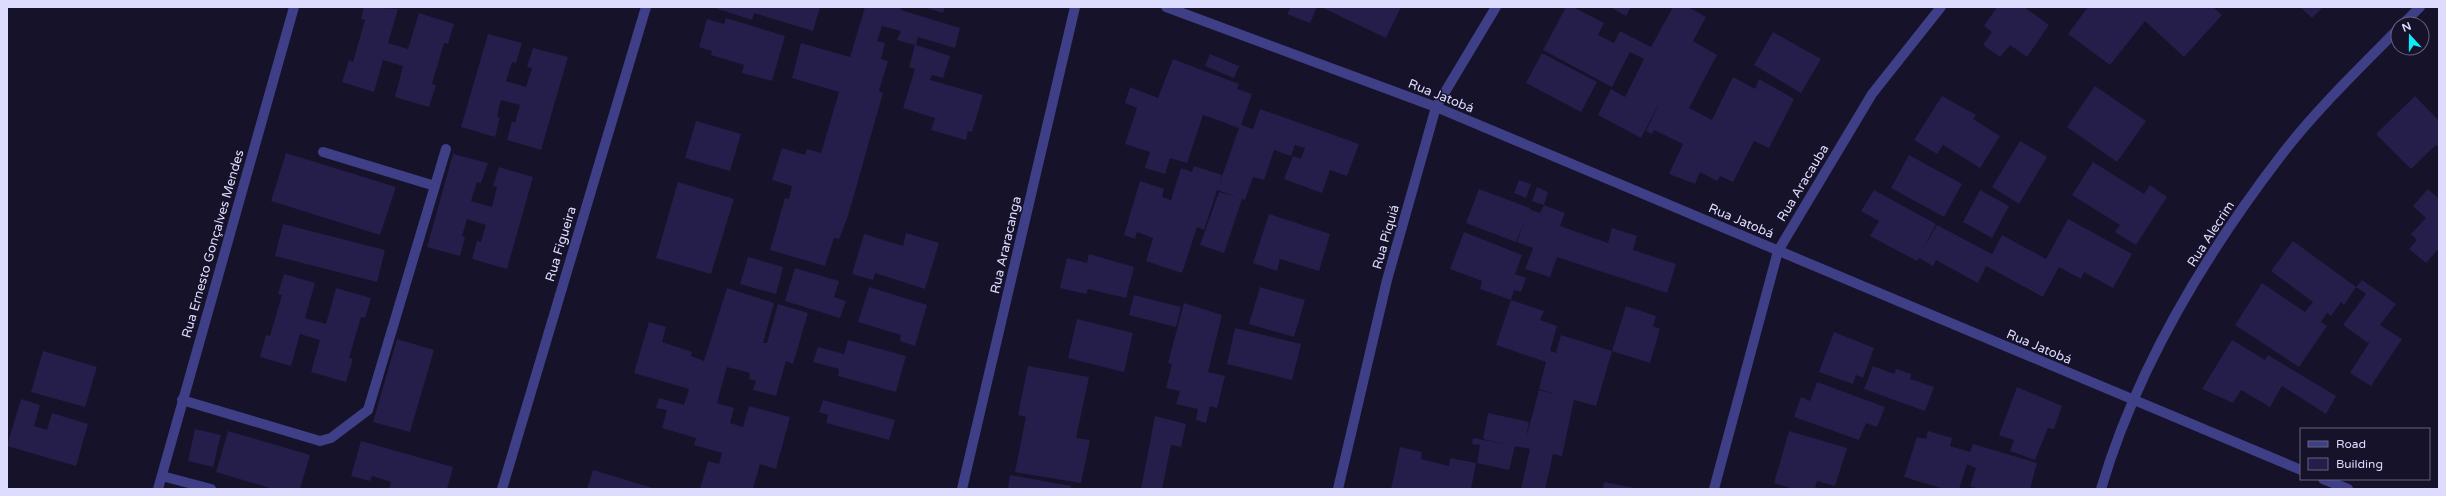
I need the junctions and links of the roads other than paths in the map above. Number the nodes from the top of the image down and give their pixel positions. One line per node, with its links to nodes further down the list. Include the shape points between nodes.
1 (294, 7): 15 (street, Rua Ernesto Gonçalves Mendes)
2 (646, 7): 22 (street, Rua Figueira)
3 (1075, 7): 23 (street, Rua Araracanga)
4 (1166, 7): 10 (street, Rua Jatobá)
5 (1496, 7): 10 (street, Rua Piquiá)
6 (1941, 7): 14 (street, Rua Aracauba, via 1872,94)
7 (2420, 7): 8 (street)
8 (2411, 16)
9 (2390, 37): 16 (street, Rua Alecrim, via 2353,74 2284,152 2250,198 2197,278 2164,337)
10 (1436, 107): 14 (street, Rua Jatobá); 24 (street, Rua Piquiá, via 1387,280)
11 (446, 149): 13 (street)
12 (323, 152): 13 (street)
13 (435, 186): 15 (street, via 368,410 331,438 320,442)
14 (1778, 250): 16 (street, Rua Jatobá); 25 (street, Rua Aracauba)
15 (182, 400): 18 (street, Rua Ernesto Gonçalves Mendes)
16 (2134, 401): 17 (street, Rua Jatobá); 26 (street, Rua Alecrim)
17 (2300, 470)
18 (162, 476): 20 (street, Rua Ernesto Gonçalves Mendes); 21 (street)
19 (2326, 480): 27 (street)
20 (158, 489)
21 (211, 489)
22 (502, 489)
23 (962, 489)
24 (1338, 489)
25 (1714, 489)
26 (2101, 489)
27 (2348, 489)

